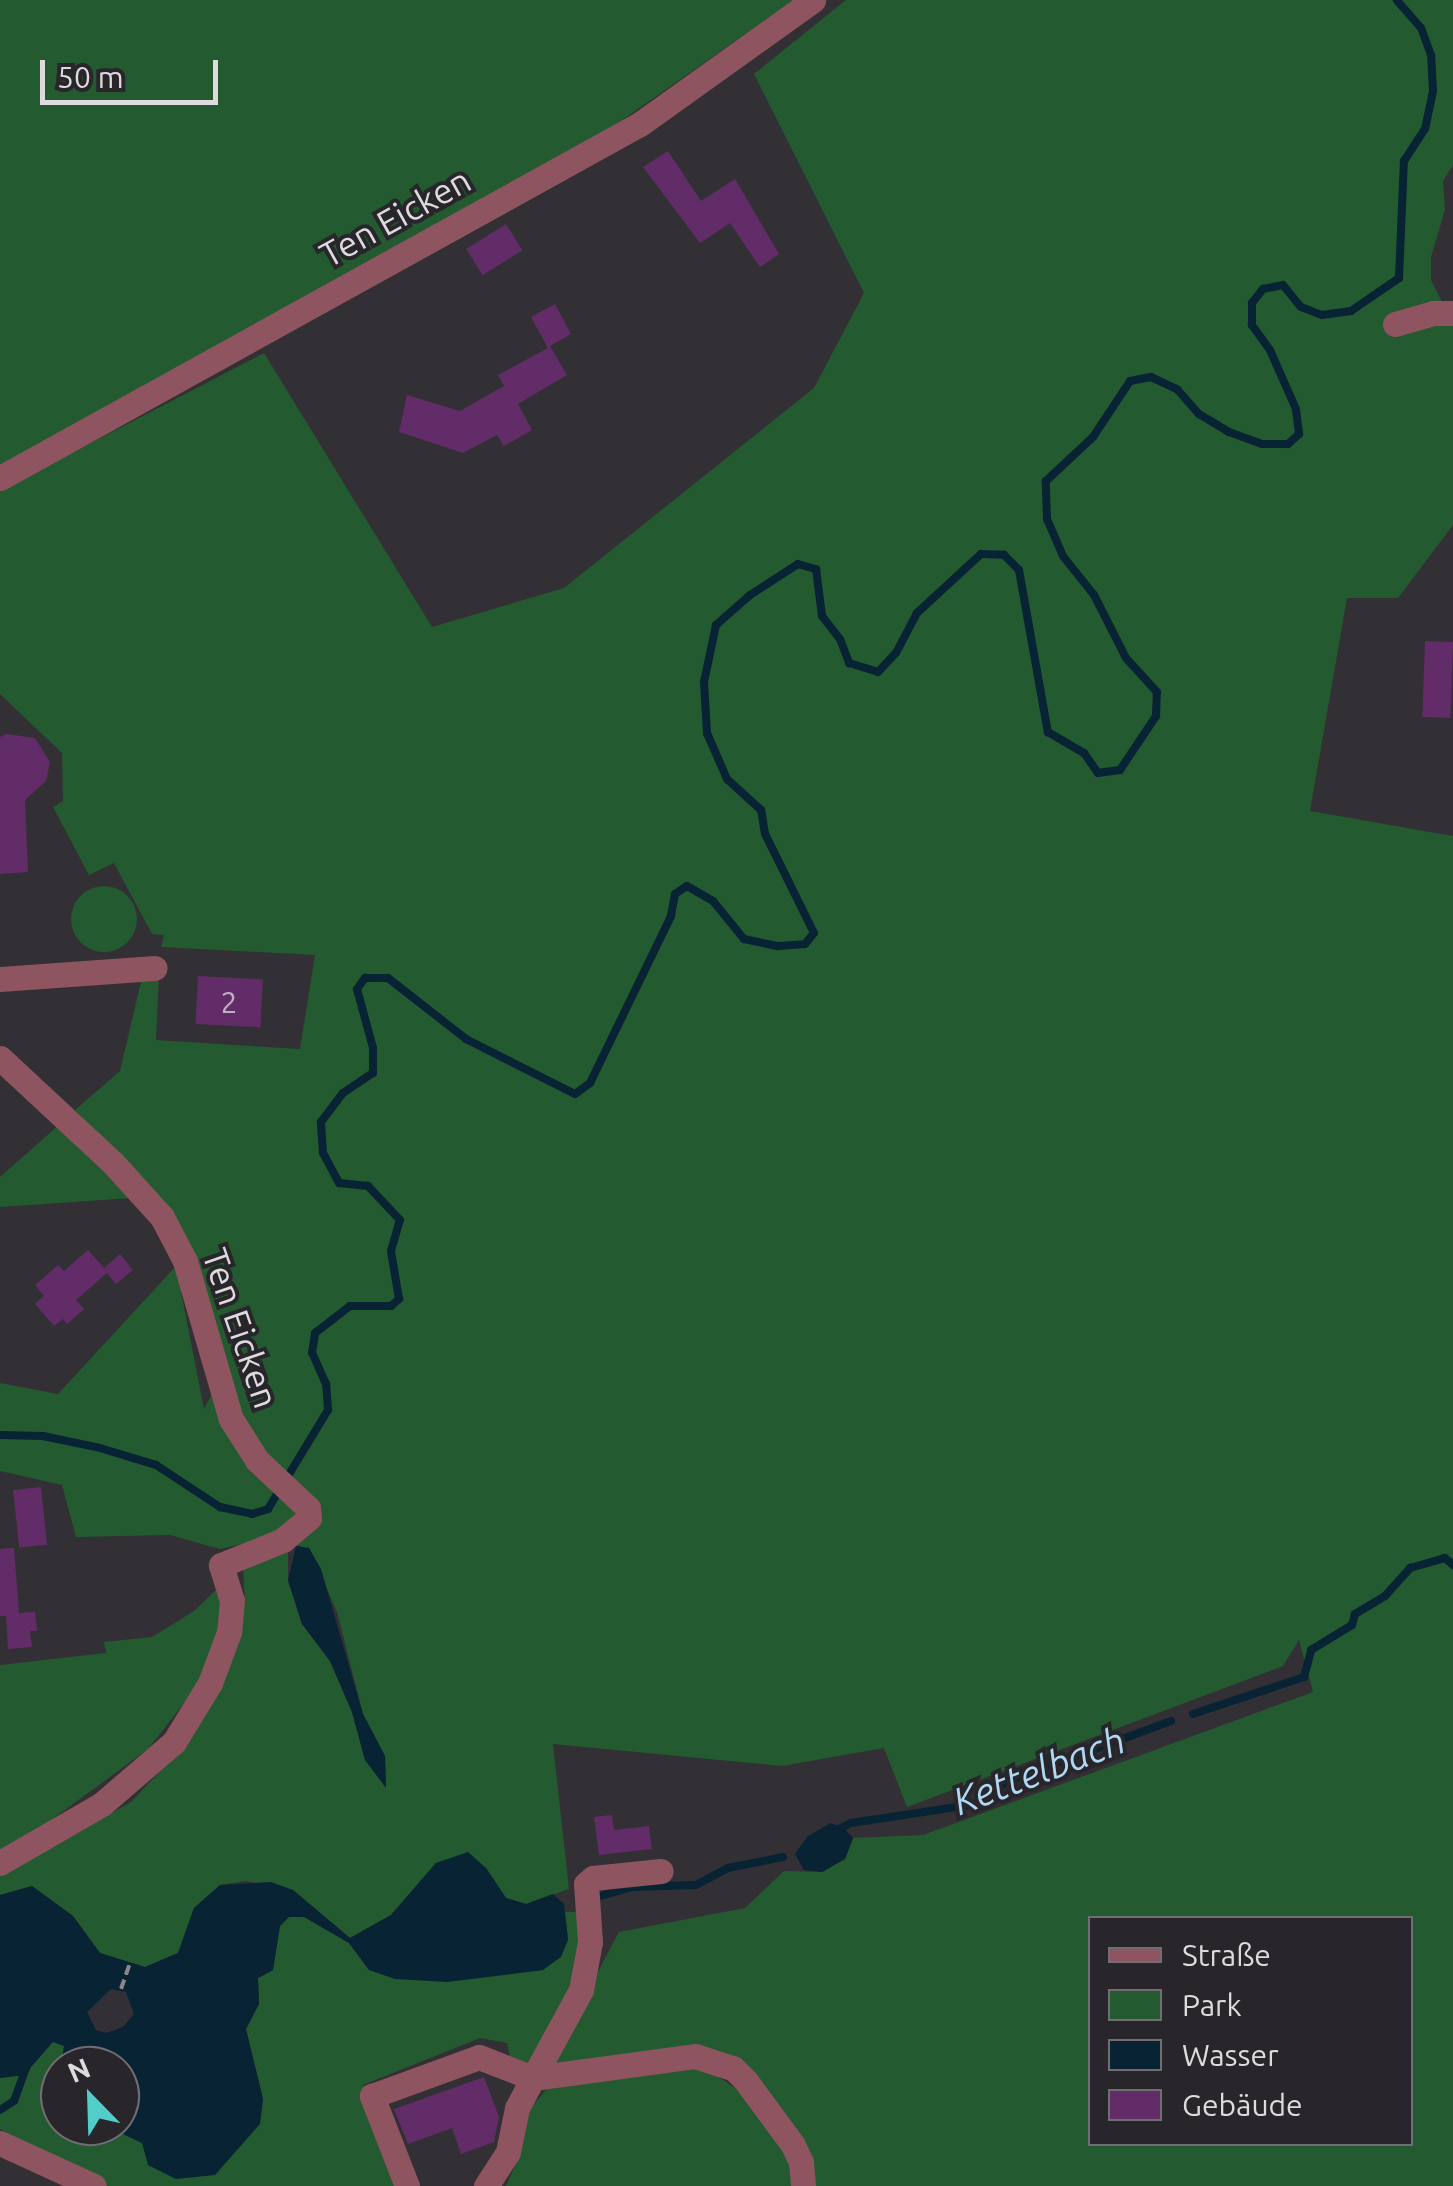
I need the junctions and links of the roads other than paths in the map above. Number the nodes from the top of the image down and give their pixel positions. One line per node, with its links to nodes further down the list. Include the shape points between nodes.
1 (813, 0): 4 (lane, Ten Eicken, via 640,124)
2 (1453, 312): 3 (lane)
3 (1395, 324)
4 (0, 478)
5 (155, 968): 6 (lane)
6 (0, 979)
7 (0, 1058): 8 (lane, Ten Eicken, via 162,1218 194,1288 231,1419 274,1477 308,1508 304,1527 221,1565 232,1600 229,1632 210,1684 174,1742 102,1804)
8 (0, 1863)
9 (662, 1870): 10 (lane, via 586,1884 590,1942 581,1990)
10 (532, 2078): 13 (lane, via 480,2057 372,2096); 14 (lane, via 517,2108 508,2152); 15 (lane, via 668,2056 718,2060 746,2082 793,2145)
11 (0, 2143): 12 (lane)
12 (94, 2186)
13 (407, 2186)
14 (486, 2186)
15 (803, 2186)

